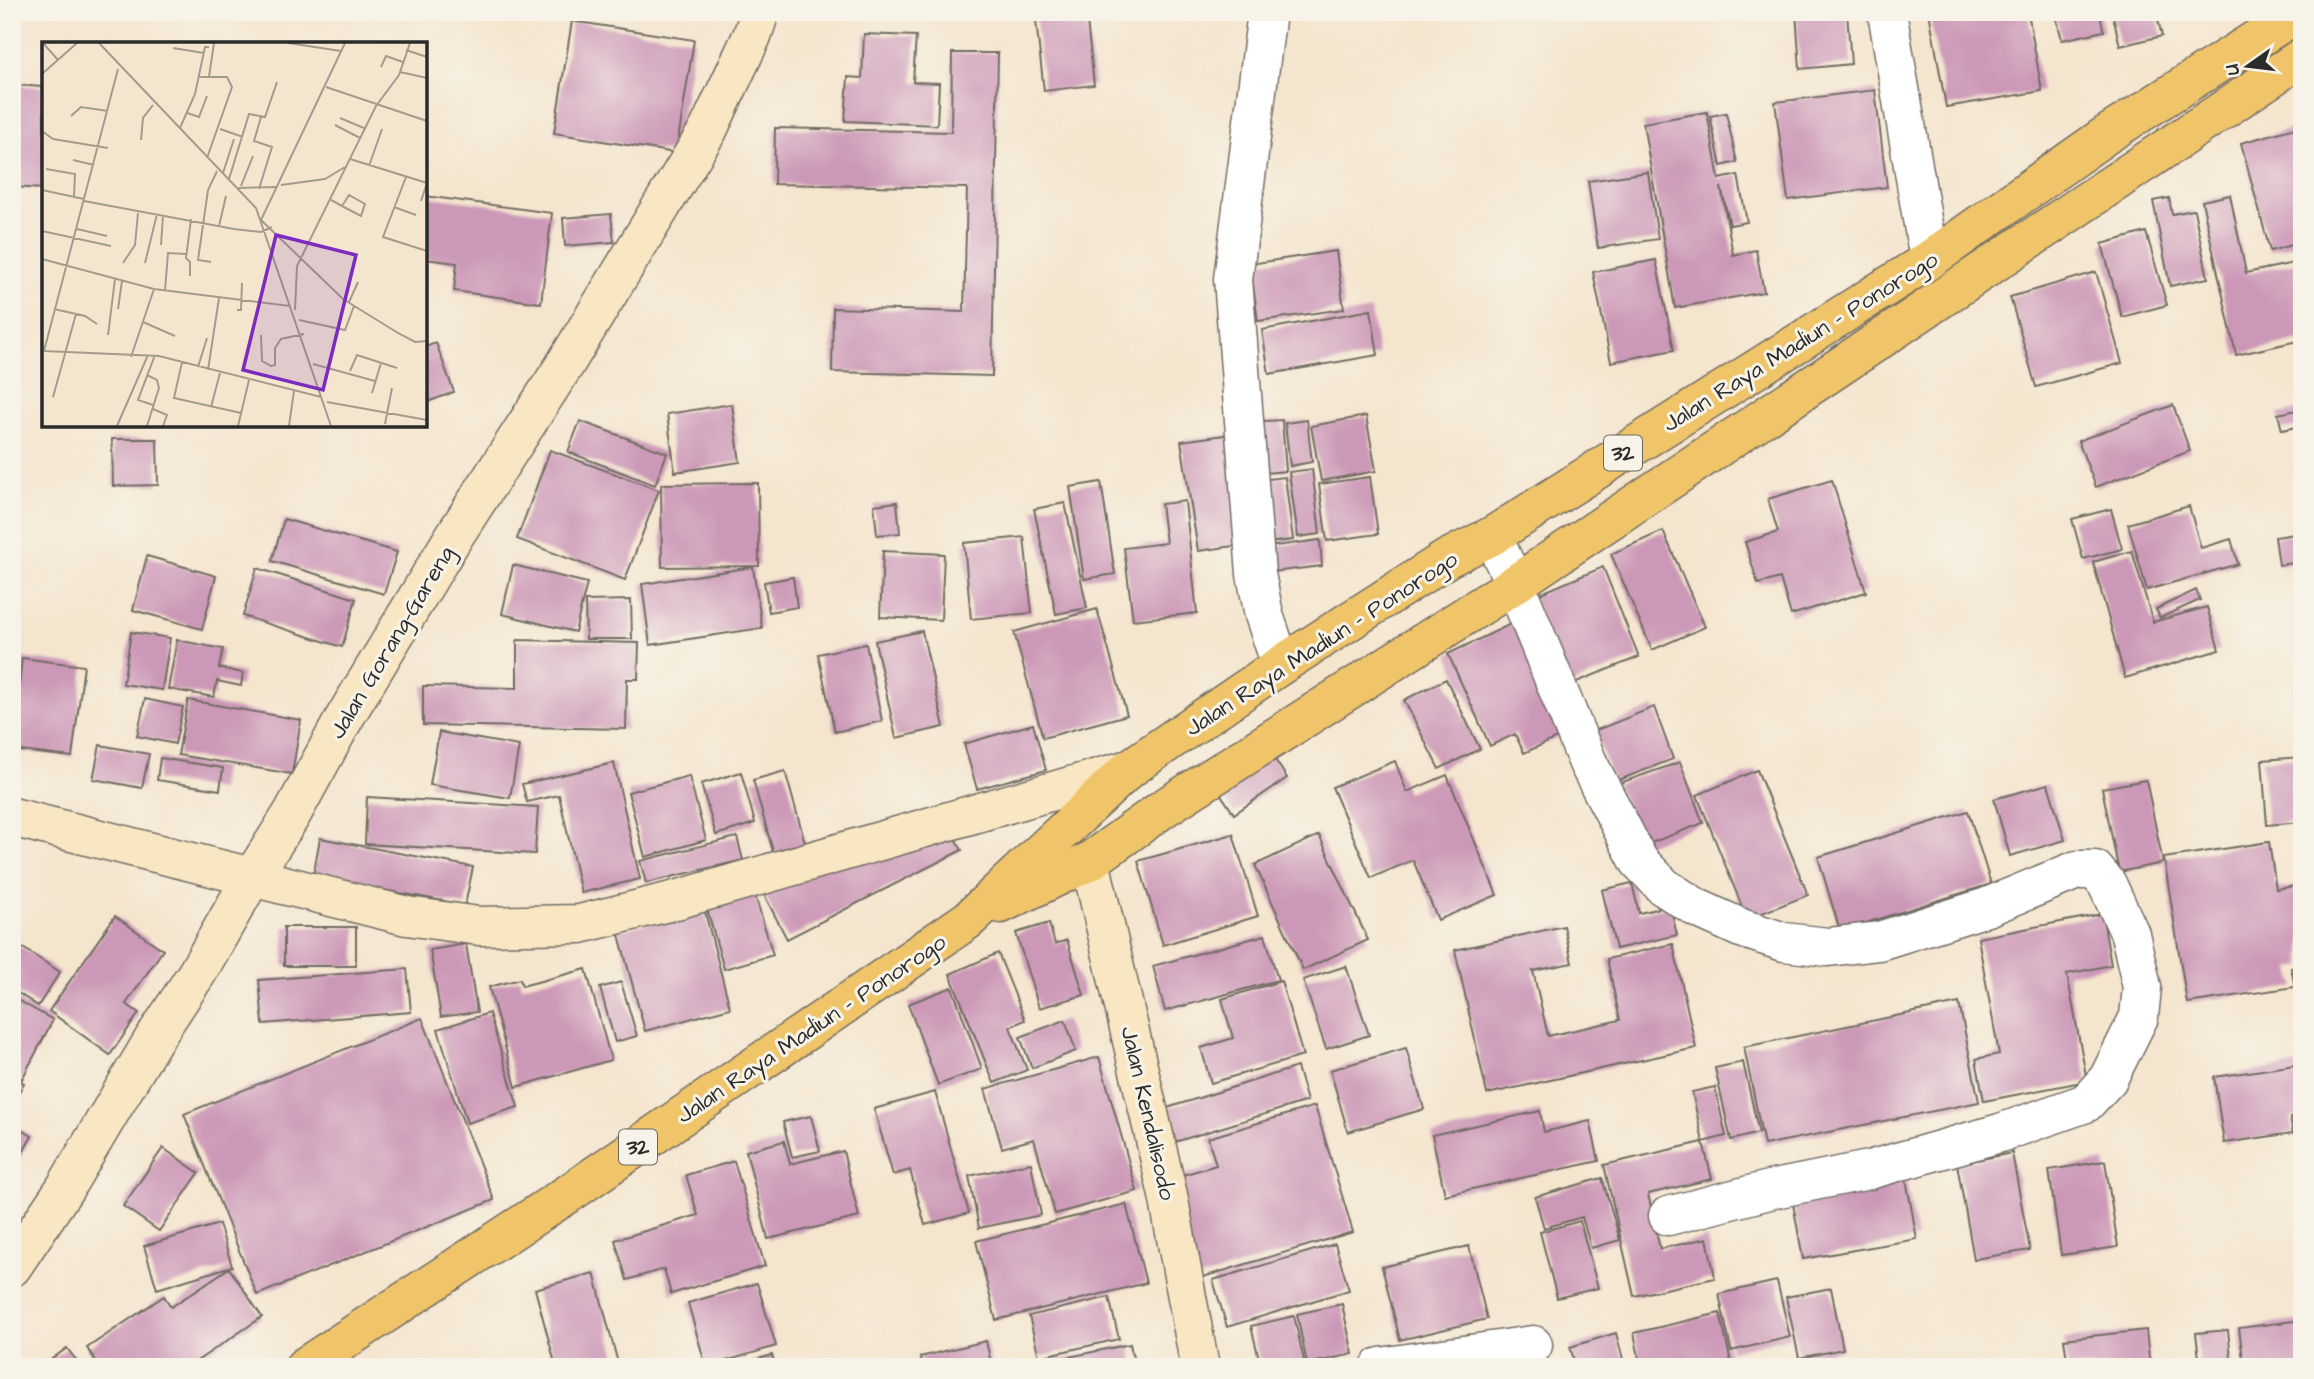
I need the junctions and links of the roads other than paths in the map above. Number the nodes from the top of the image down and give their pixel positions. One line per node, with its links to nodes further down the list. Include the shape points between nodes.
1 (760, 12): 13 (street, Jalan Gorang-Gareng, via 708,130 453,538)
2 (1267, 12): 9 (street, via 1233,279 1256,574)
3 (1887, 12): 6 (street)
4 (2299, 12): 6 (highway, Jalan Raya Madiun - Ponorogo / 32, via 2106,135)
5 (2302, 57): 8 (highway, Jalan Raya Madiun - Ponorogo / 32)
6 (1930, 260): 7 (highway, Jalan Raya Madiun - Ponorogo / 32)
7 (1492, 536): 8 (street); 9 (highway, Jalan Raya Madiun - Ponorogo / 32, via 1448,558)
8 (1515, 584): 12 (highway, Jalan Raya Madiun - Ponorogo / 32, via 1164,808); 15 (street, via 1588,763 1639,861 1664,887 1697,908 1784,942 1828,947 1879,941 1987,907 2077,870 2095,870 2107,884 2130,934 2142,987 2139,1017 2108,1079 2086,1103 1869,1170)
9 (1281, 665): 10 (highway, Jalan Raya Madiun - Ponorogo / 32)
10 (1129, 769): 13 (street, via 580,924 479,926 407,916); 14 (highway, Jalan Raya Madiun - Ponorogo / 32)
11 (12, 817): 13 (street)
12 (1090, 861): 14 (highway, Jalan Raya Madiun - Ponorogo / 32); 19 (street, Jalan Kendalisodo, via 1168,1195)
13 (252, 877): 16 (street, Jalan Gorang-Gareng, via 65,1188)
14 (968, 920): 18 (highway, Jalan Raya Madiun - Ponorogo / 32, via 568,1194)
15 (1668, 1216)
16 (12, 1267)
17 (1533, 1345): 20 (street)
18 (304, 1367)
19 (1200, 1367)
20 (1380, 1367)

